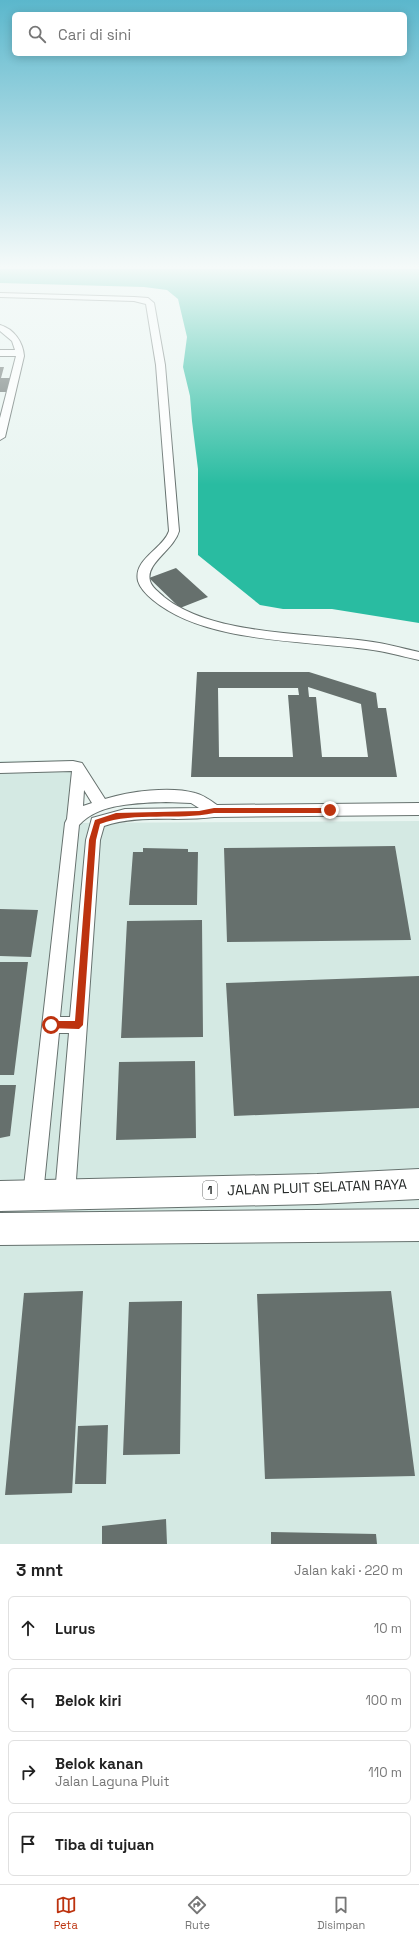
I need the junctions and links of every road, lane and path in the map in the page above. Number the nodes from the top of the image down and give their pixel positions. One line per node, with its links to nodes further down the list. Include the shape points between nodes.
1 (17, 341): 4 (street)
2 (159, 341): 6 (street, via 174,531 172,540 147,564 143,573 144,581 158,600 180,614 262,634 359,644)
3 (0, 353): 4 (street)
4 (20, 354): 5 (street)
5 (0, 436)
6 (419, 656)
7 (0, 768): 8 (street, via 73,766 77,767)
8 (79, 772): 9 (street); 12 (street)
9 (101, 806): 11 (street, via 125,799 194,798); 12 (street, via 88,810)
10 (419, 809): 11 (street)
11 (214, 811): 14 (street, via 199,814 116,816 97,822 93,840)
12 (74, 819): 13 (street)
13 (51, 1025): 14 (street); 17 (street)
14 (79, 1025): 16 (street)
15 (419, 1184): 16 (highway, JALAN PLUIT SELATAN RAYA / 1, via 317,1189)
16 (65, 1194): 17 (highway, JALAN PLUIT SELATAN RAYA / 1)
17 (33, 1195): 18 (highway, JALAN PLUIT SELATAN RAYA / 1)
18 (0, 1196)
19 (419, 1225): 20 (highway)
20 (0, 1229)

